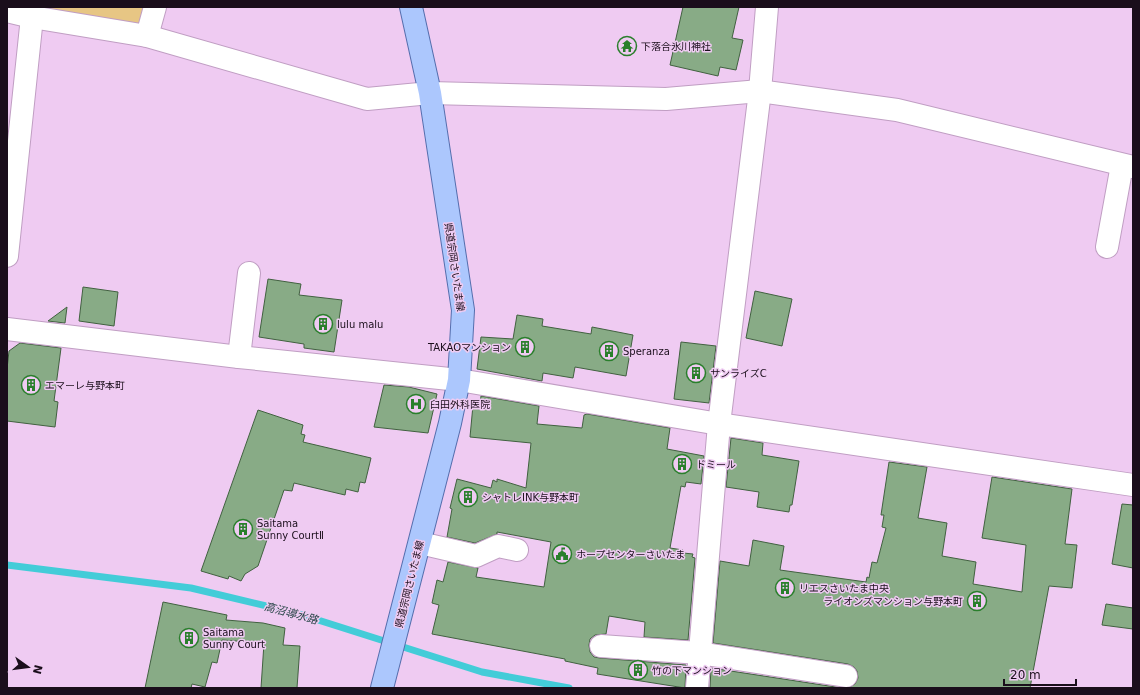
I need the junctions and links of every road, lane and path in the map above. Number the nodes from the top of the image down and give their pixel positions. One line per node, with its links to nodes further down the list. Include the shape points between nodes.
1 (155, 7): 6 (street)
2 (411, 7): 8 (main road, 県道宗岡さいたま線)
3 (767, 7): 7 (street)
4 (7, 11): 5 (street)
5 (32, 17): 6 (street); 9 (street)
6 (148, 36): 8 (street, via 367,100)
7 (760, 91): 8 (street, via 666,99); 10 (street, via 897,110); 17 (street)
8 (430, 93): 16 (main road, 県道宗岡さいたま線, via 463,310)
9 (12, 153): 12 (street)
10 (1127, 166): 11 (street)
11 (1107, 247)
12 (7, 256)
13 (249, 273): 15 (street)
14 (7, 329): 15 (street)
15 (239, 357): 16 (street)
16 (459, 380): 17 (street); 19 (main road, 県道宗岡さいたま線)
17 (719, 424): 18 (street); 22 (street)
18 (1133, 485)
19 (420, 544): 20 (street, via 476,556 498,546); 24 (main road, 県道宗岡さいたま線)
20 (517, 550)
21 (601, 646): 22 (street)
22 (699, 653): 23 (street); 25 (street)
23 (846, 676)
24 (382, 688)
25 (697, 688)

